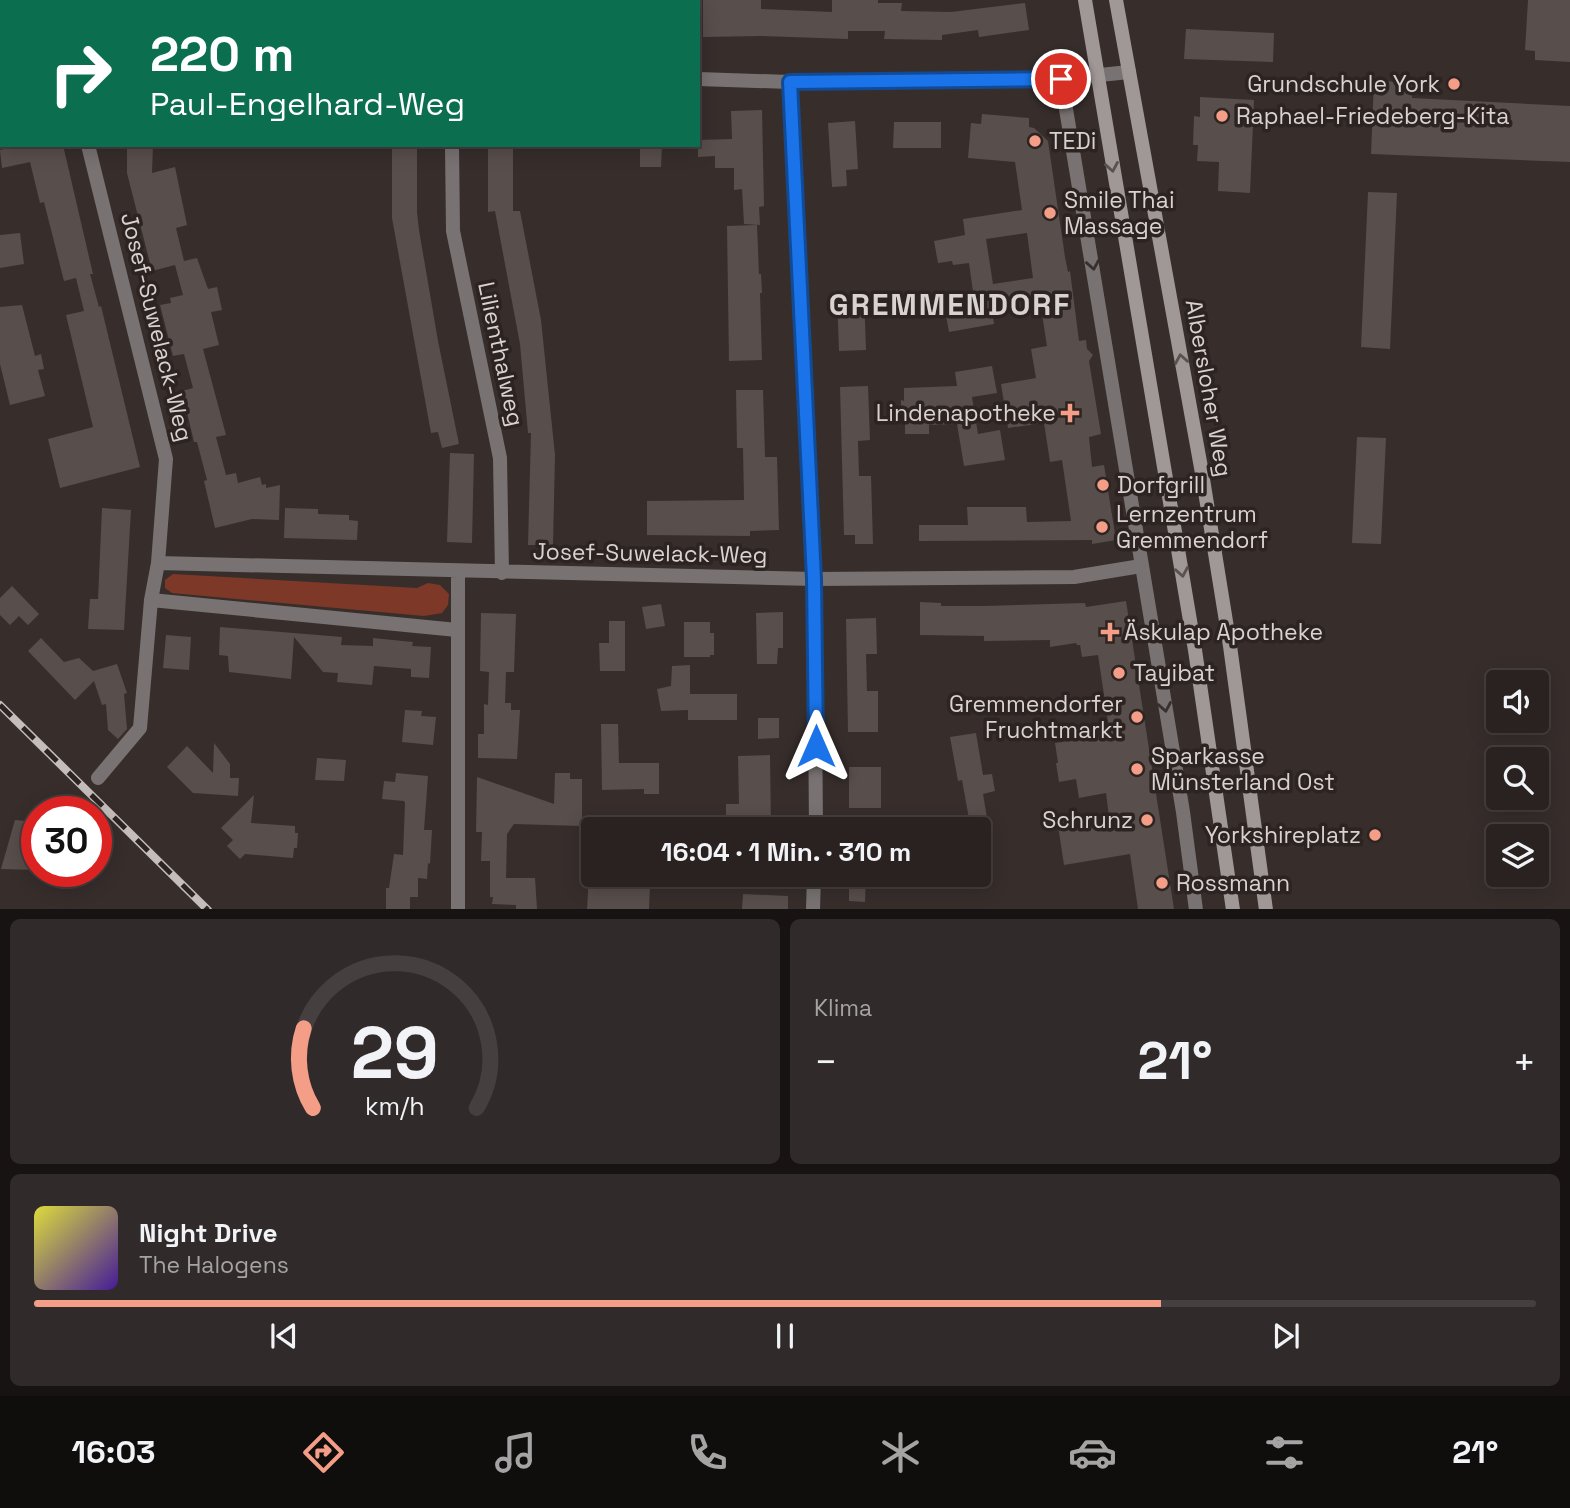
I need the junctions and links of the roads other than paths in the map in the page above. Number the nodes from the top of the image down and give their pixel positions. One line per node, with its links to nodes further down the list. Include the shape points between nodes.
1 (1084, 0): 4 (main road)
2 (1116, 0): 3 (main road, Albersloher Weg)
3 (1129, 72): 4 (street); 24 (main road, Albersloher Weg, one-way to 3, via 1226,619)
4 (1096, 76): 6 (street); 23 (main road, one-way to 23, via 1195,650)
5 (700, 79): 7 (street)
6 (1061, 79): 7 (street); 11 (street, one-way to 11)
7 (790, 82): 14 (street)
8 (88, 147): 10 (street, Josef-Suwelack-Weg, via 166,459)
9 (452, 147): 13 (street, Lilienthalweg, via 453,231 500,458)
10 (158, 563): 12 (street, Josef-Suwelack-Weg); 15 (street, Josef-Suwelack-Weg)
11 (1141, 566): 14 (street, Josef-Suwelack-Weg, via 1074,577); 22 (street, one-way to 22)
12 (458, 571): 13 (street, Josef-Suwelack-Weg); 16 (street)
13 (502, 573): 14 (street, Josef-Suwelack-Weg)
14 (814, 579): 18 (street)
15 (151, 600): 16 (street); 17 (street, Josef-Suwelack-Weg, via 140,728)
16 (457, 630): 20 (street)
17 (97, 778)
18 (816, 817)
19 (814, 887): 21 (street)
20 (458, 909)
21 (813, 909)
22 (1196, 909)
23 (1233, 909)
24 (1266, 909)

